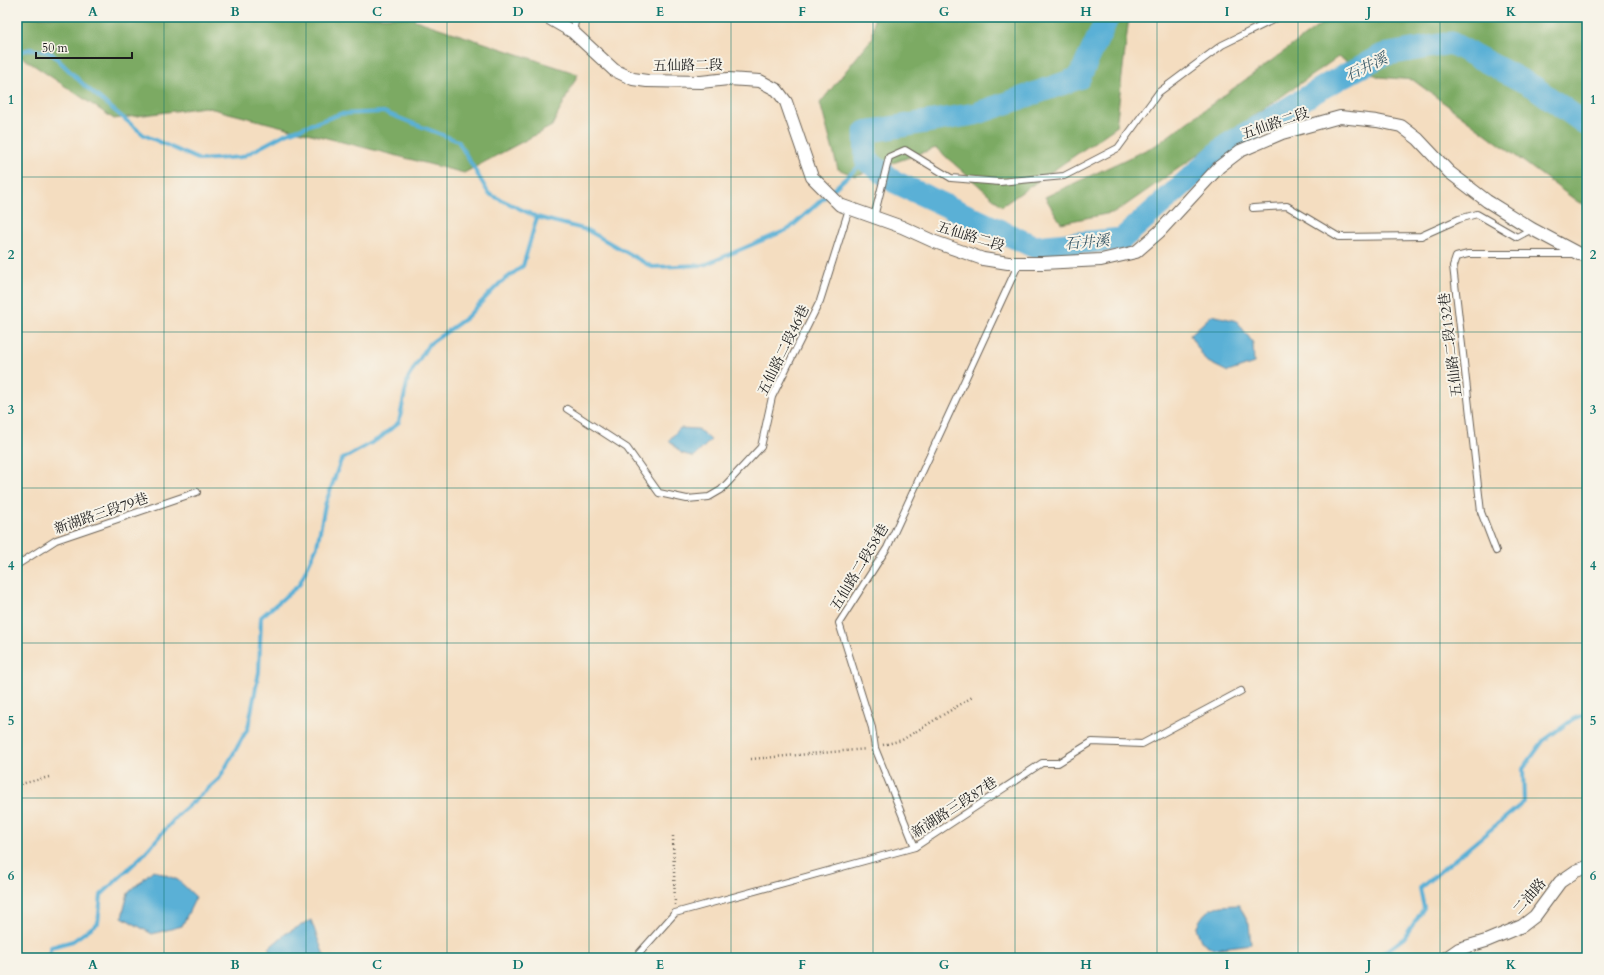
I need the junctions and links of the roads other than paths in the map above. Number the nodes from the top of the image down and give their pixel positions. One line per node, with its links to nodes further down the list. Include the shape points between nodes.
1 (547, 17): 4 (street, 五仙路二段)
2 (576, 17): 4 (lane)
3 (1279, 17): 7 (lane, via 1222,45 1159,92 1118,148 1064,176 1000,182 951,178 905,150 889,157)
4 (573, 32): 5 (street, 五仙路二段, via 614,70 633,79 686,82 728,79 760,81 777,90 786,102 812,177)
5 (844, 207): 7 (street, 五仙路二段); 11 (lane, 五仙路二段46巷, via 820,302 772,397 761,447 721,490 709,497 687,500 659,493 627,448)
6 (1253, 208): 8 (lane, via 1288,206 1340,237 1421,236 1477,214 1517,237)
7 (874, 217): 10 (street, 五仙路二段, via 983,258)
8 (1532, 228): 9 (street, 五仙路二段); 10 (street, 五仙路二段, via 1487,201 1449,172 1418,139 1401,126 1340,117 1282,132 1240,151 1220,167 1159,232 1136,252 1101,260)
9 (1583, 254): 13 (lane, 五仙路二段132巷, via 1468,254 1456,257 1453,266 1481,512)
10 (1019, 263): 16 (lane, 五仙路二段58巷, via 887,548 839,623 872,728 875,748)
11 (567, 409)
12 (197, 492): 14 (lane, 新湖路三段79巷, via 56,540)
13 (1496, 551)
14 (17, 565)
15 (1241, 691): 16 (lane, 新湖路三段87巷, via 1142,744 1092,742 1058,764 1042,763)
16 (915, 847): 18 (lane, 新湖路三段87巷, via 675,913)
17 (1587, 867): 19 (street, 二油路, via 1560,882 1535,916 1522,926)
18 (635, 958)
19 (1446, 958)

